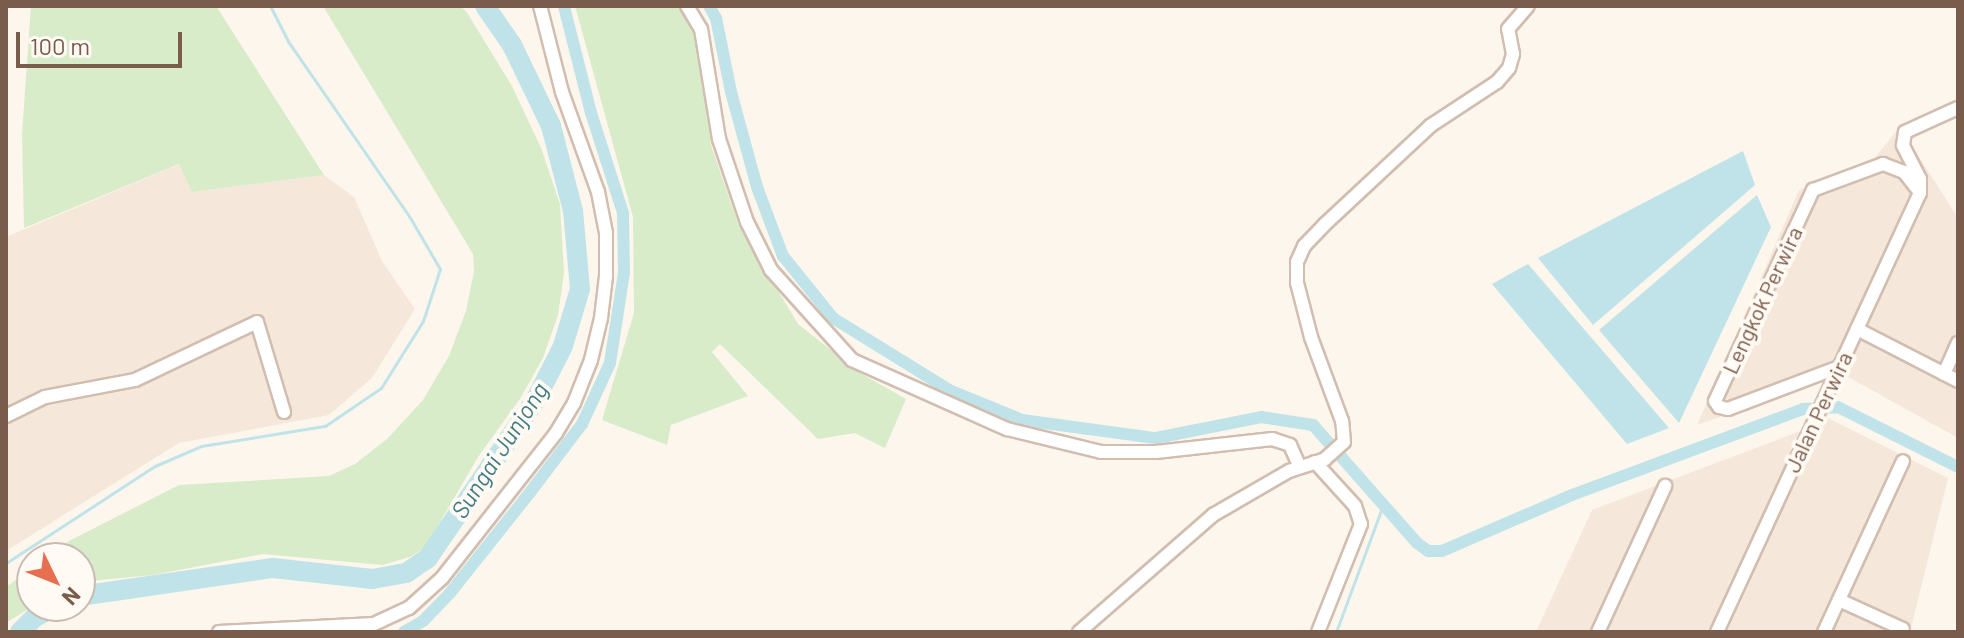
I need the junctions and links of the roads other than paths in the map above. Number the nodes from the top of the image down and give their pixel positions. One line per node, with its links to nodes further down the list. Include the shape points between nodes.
1 (540, 6): 19 (street, via 606,233 601,318 574,403 442,578 409,608 374,624)
2 (687, 6): 15 (street, via 701,29 719,139 747,222 771,270 852,360 1007,429 1101,452 1156,452 1272,439 1290,445)
3 (1528, 6): 13 (street, via 1508,29 1513,54 1497,82 1430,126 1304,246 1297,283 1342,421 1344,442)
4 (1958, 108): 5 (street, via 1905,132 1903,145 1916,167)
5 (1920, 193): 6 (street, Jalan Perwira); 8 (street, Lengkok Perwira, via 1904,172 1883,164 1813,190 1715,401 1728,409)
6 (1857, 329): 8 (street, Jalan Perwira); 9 (street)
7 (1958, 343): 9 (street)
8 (1839, 367): 23 (street, Jalan Perwira)
9 (1944, 374): 10 (street)
10 (1958, 381)
11 (284, 412): 12 (street, via 257,322 135,380 45,397)
12 (6, 416)
13 (1320, 460): 15 (street); 21 (street, via 1355,506 1361,524)
14 (1903, 461): 17 (street)
15 (1300, 467): 20 (street, via 1213,515)
16 (1665, 486): 22 (street)
17 (1839, 600): 18 (street); 24 (street)
18 (1903, 629)
19 (219, 632)
20 (1079, 632)
21 (1318, 632)
22 (1598, 632)
23 (1717, 632)
24 (1824, 632)

